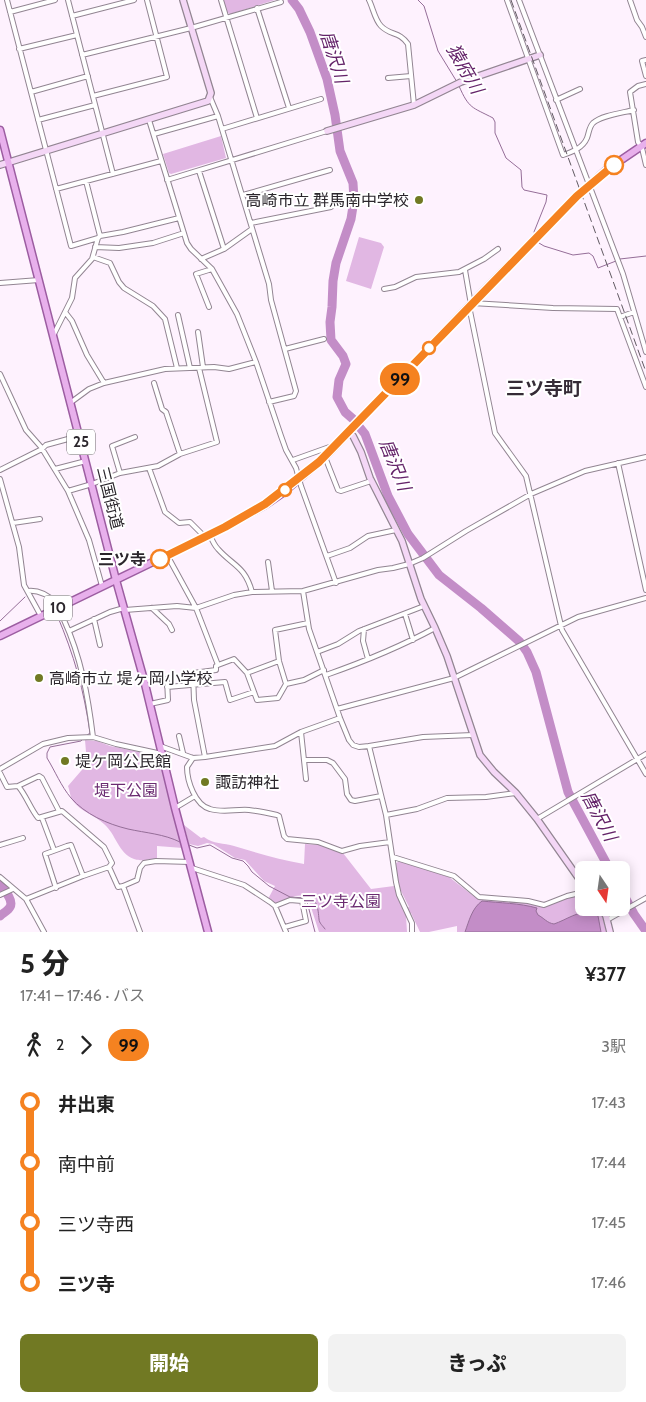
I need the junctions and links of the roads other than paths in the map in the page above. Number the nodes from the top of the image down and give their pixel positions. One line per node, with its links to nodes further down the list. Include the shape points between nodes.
1 (6, 0): 14 (street)
2 (55, 0): 14 (street)
3 (68, 0): 15 (street)
4 (134, 0): 15 (street)
5 (147, 0): 20 (street)
6 (183, 0): 18 (street)
7 (221, 0): 16 (street)
8 (369, 0): 28 (street, via 381,26 402,36 408,44)
9 (507, 0): 25 (street)
10 (519, 0): 24 (street)
11 (630, 0): 17 (street, via 637,20)
12 (281, 2): 13 (street)
13 (258, 8): 16 (street); 40 (street)
14 (10, 12): 22 (street)
15 (72, 16): 19 (street)
16 (226, 18): 18 (street); 43 (street)
17 (644, 27): 21 (street)
18 (191, 28): 20 (street); 35 (street)
19 (77, 34): 22 (street); 23 (street)
20 (157, 37): 23 (street); 34 (street, via 167,77)
21 (646, 37)
22 (19, 50): 33 (street)
23 (82, 55): 27 (street)
24 (540, 55): 25 (street); 37 (street)
25 (528, 60): 39 (street, via 461,82); 52 (street, via 563,155)
26 (646, 60): 29 (street, via 642,61)
27 (88, 76): 33 (street); 34 (street)
28 (411, 76): 30 (street); 39 (street)
29 (646, 76)
30 (388, 78)
31 (646, 84): 41 (street, via 630,92)
32 (580, 89): 37 (street)
33 (31, 92): 44 (street)
34 (94, 96): 38 (street)
35 (210, 97): 42 (street); 45 (street, via 205,104)
36 (321, 99): 40 (street)
37 (556, 100): 52 (street)
38 (95, 105): 44 (street); 49 (street)
39 (414, 105): 48 (street)
40 (289, 108): 43 (street)
41 (634, 110): 51 (street, via 638,142); 52 (street, via 596,121 590,126 587,139)
42 (218, 116): 46 (street); 50 (street)
43 (257, 118): 46 (street)
44 (38, 120): 53 (street)
45 (149, 120): 49 (street); 50 (street)
46 (222, 129): 55 (street)
47 (0, 130): 56 (main road, 三国街道 / 25)
48 (326, 131): 55 (street)
49 (103, 134): 53 (street); 61 (street)
50 (154, 134): 54 (street)
51 (643, 146): 58 (street); 64 (main road, 10)
52 (575, 151): 64 (street)
53 (46, 152): 56 (street); 65 (street)
54 (161, 161): 61 (street); 62 (street)
55 (232, 161): 60 (street); 66 (street)
56 (9, 162): 57 (street); 80 (main road, 三国街道 / 25)
57 (0, 165)
58 (646, 165)
59 (330, 170): 66 (street)
60 (199, 171): 62 (street); 74 (street)
61 (113, 174): 63 (street)
62 (167, 180): 68 (street)
63 (86, 181): 65 (street); 72 (street)
64 (589, 185): 83 (main road, 10); 86 (street)
65 (56, 189): 72 (street, via 71,246)
66 (243, 195): 69 (street)
67 (331, 207): 69 (street)
68 (179, 218): 71 (street); 72 (street)
69 (251, 223): 70 (street)
70 (252, 229): 74 (street); 92 (street)
71 (184, 233): 73 (street, via 119,248); 77 (street, via 191,249)
72 (99, 237): 73 (street)
73 (95, 247): 76 (street)
74 (224, 249): 77 (street)
75 (498, 249): 79 (street)
76 (93, 257): 85 (street, via 75,278 72,298); 95 (street, via 110,263 124,288 153,306 165,319)
77 (201, 259): 78 (street)
78 (212, 269): 84 (street, via 196,274); 94 (street, via 238,314)
79 (465, 270): 82 (street, via 416,277); 83 (street)
80 (39, 280): 81 (street); 90 (main road, 三国街道 / 25)
81 (0, 283)
82 (384, 289)
83 (471, 305): 88 (street, via 617,309); 104 (main road, 10); 124 (street, via 496,433 526,476)
84 (209, 307)
85 (65, 312): 90 (street); 99 (street)
86 (634, 312): 88 (street); 93 (street)
87 (178, 315): 96 (street)
88 (620, 317): 101 (street)
89 (198, 332): 97 (street)
90 (53, 335): 103 (main road, 三国街道 / 25)
91 (324, 339): 92 (street)
92 (285, 349): 102 (street, via 296,390 294,396)
93 (646, 352)
94 (256, 362): 97 (street, via 229,369); 102 (street)
95 (176, 368): 96 (street); 99 (street)
96 (190, 368): 97 (street)
97 (201, 368): 109 (street, via 217,442)
98 (0, 374): 108 (street, via 26,430)
99 (104, 383): 103 (street, via 88,389)
100 (154, 383): 109 (street)
101 (646, 387)
102 (270, 402): 112 (street)
103 (70, 403): 105 (main road, 三国街道 / 25)
104 (348, 432): 107 (main road, 10); 121 (street, via 362,452)
105 (79, 436): 108 (street); 113 (main road, 三国街道 / 25)
106 (135, 437): 118 (street, via 112,446)
107 (337, 444): 111 (main road, 10); 112 (street)
108 (42, 449): 116 (street); 117 (street)
109 (180, 454): 115 (street, via 167,463)
110 (646, 456): 114 (street)
111 (325, 457): 120 (main road, 10); 121 (street, via 338,490)
112 (292, 460): 120 (street)
113 (86, 461): 116 (street); 122 (main road, 三国街道 / 25)
114 (618, 463): 124 (street, via 584,471); 136 (street)
115 (149, 468): 118 (street); 128 (street, via 165,512 179,523 190,522)
116 (55, 469): 123 (street)
117 (0, 470)
118 (120, 472): 122 (street)
119 (0, 479): 126 (street)
120 (299, 480): 128 (main road, 10, via 265,504); 130 (street)
121 (371, 481): 127 (street)
122 (92, 484): 123 (street); 133 (main road, 三国街道 / 25)
123 (68, 491): 135 (street, via 89,540)
124 (531, 494): 132 (street); 151 (street)
125 (40, 520): 126 (street)
126 (13, 524): 137 (street, via 24,585)
127 (396, 530): 130 (street, via 368,536 350,548); 132 (street)
128 (207, 536): 129 (main road, 10); 140 (street, via 239,566)
129 (167, 555): 133 (main road, 10); 145 (street)
130 (327, 556): 134 (street)
131 (268, 562): 138 (street)
132 (409, 564): 134 (street); 142 (street)
133 (116, 580): 135 (main road, 10); 146 (main road, 三国街道 / 25)
134 (336, 583): 139 (street)
135 (102, 587): 143 (main road, 10)
136 (646, 590)
137 (28, 591): 143 (street, via 35,590 47,596); 148 (street)
138 (272, 591): 139 (street); 140 (street)
139 (304, 591): 150 (street)
140 (252, 592): 145 (street)
141 (646, 599): 151 (street, via 578,617)
142 (424, 606): 147 (street); 152 (street)
143 (58, 608): 148 (main road, 10); 155 (street)
144 (151, 608): 145 (street); 146 (street); 154 (street)
145 (196, 608): 162 (street)
146 (125, 609): 149 (street); 167 (main road, 三国街道 / 25)
147 (405, 614): 153 (street); 157 (street)
148 (41, 616): 156 (main road, 10)
149 (94, 619): 155 (street); 158 (street)
150 (308, 623): 159 (street); 161 (street, via 275,630)
151 (561, 627): 166 (street); 186 (street)
152 (435, 628): 157 (street); 166 (street)
153 (364, 629): 159 (street); 160 (street)
154 (172, 630)
155 (69, 632): 178 (street, via 84,678)
156 (0, 636)
157 (413, 640): 160 (street)
158 (100, 645)
159 (317, 652): 163 (street)
160 (368, 659): 165 (street)
161 (279, 661): 164 (street); 169 (street)
162 (218, 665): 164 (street, via 234,659); 168 (street, via 216,670 193,673)
163 (324, 670): 165 (street); 169 (street)
164 (247, 673): 171 (street)
165 (326, 675): 173 (street)
166 (454, 678): 173 (street); 176 (street)
167 (144, 680): 170 (street, via 166,679); 172 (main road, 三国街道 / 25)
168 (193, 684): 170 (street); 171 (street, via 225,682 230,700); 184 (street)
169 (286, 684): 171 (street, via 280,696 274,699 257,700)
170 (166, 687): 172 (street, via 168,700)
171 (254, 692)
172 (150, 704): 179 (main road, 三国街道 / 25)
173 (337, 708): 174 (street)
174 (340, 718): 175 (street); 180 (street, via 353,745)
175 (301, 732): 184 (street, via 275,746); 187 (street)
176 (473, 735): 180 (street, via 423,737); 193 (street, via 480,755)
177 (179, 736): 181 (street)
178 (93, 737): 182 (street); 188 (street, via 68,738 44,744)
179 (160, 746): 181 (street); 182 (main road, 三国街道 / 25)
180 (370, 746): 195 (street)
181 (183, 753): 185 (street)
182 (162, 754): 196 (main road, 三国街道 / 25)
183 (646, 754): 186 (street)
184 (205, 757): 185 (street)
185 (193, 758): 194 (street, via 187,771)
186 (638, 759): 190 (street); 200 (street)
187 (305, 760): 191 (street); 195 (street, via 333,763 345,779 351,800)
188 (0, 769)
189 (0, 773): 192 (street, via 7,787)
190 (646, 774)
191 (306, 779)
192 (18, 786): 197 (street, via 39,776); 199 (street, via 30,808 38,818)
193 (516, 793): 198 (street, via 447,798 417,809); 200 (street)
194 (195, 796): 196 (street); 202 (street, via 208,809 277,815 287,839 318,842 342,851)
195 (381, 796): 198 (street)
196 (175, 808): 206 (main road, 三国街道 / 25)
197 (59, 811): 199 (street); 207 (street, via 62,810 104,847 112,863)
198 (386, 815): 202 (street)
199 (42, 818): 204 (street)
200 (537, 819): 208 (street)
201 (23, 838): 203 (street)
202 (390, 842): 205 (street)
203 (0, 845)
204 (54, 850): 209 (street, via 71,846); 212 (street, via 45,854)
205 (393, 857): 214 (street, via 454,876 479,896 544,905); 225 (street, via 396,882 412,923)
206 (191, 865): 211 (street, via 144,863 137,880); 218 (street, via 244,885); 224 (main road, 三国街道 / 25)
207 (109, 867): 209 (street); 211 (street, via 118,887)
208 (575, 873)
209 (83, 876): 212 (street)
210 (0, 877): 213 (street)
211 (122, 886): 223 (street)
212 (56, 888): 217 (street)
213 (12, 889): 215 (street); 217 (street)
214 (575, 894)
215 (0, 895)
216 (646, 898): 220 (street)
217 (26, 899): 222 (street)
218 (275, 906): 221 (street); 221 (street, via 290,900 302,901 306,921)
219 (605, 916): 220 (street)
220 (607, 920): 226 (street)
221 (286, 930)
222 (43, 931)
223 (140, 932)
224 (208, 932)
225 (412, 932)
226 (610, 932)

